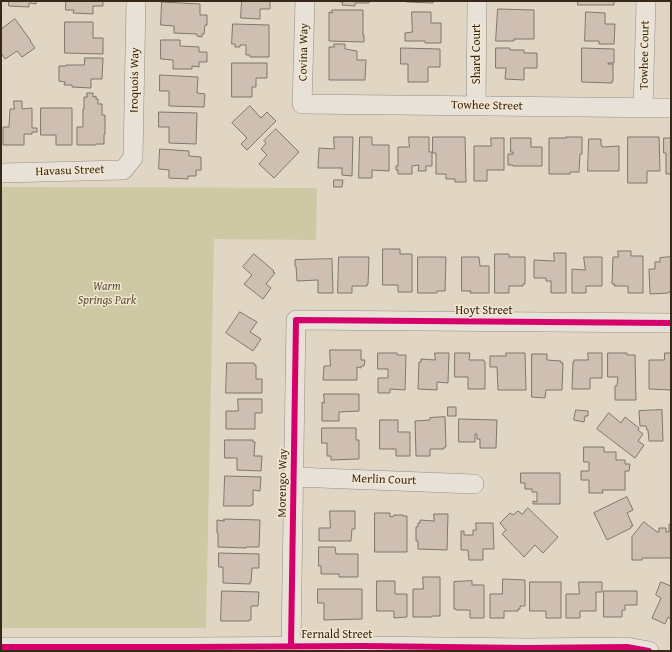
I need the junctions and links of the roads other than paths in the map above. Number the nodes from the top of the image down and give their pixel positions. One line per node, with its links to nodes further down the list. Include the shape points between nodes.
1 (136, 1): 9 (street, Iroquois Way)
2 (305, 1): 5 (street, Covina Way)
3 (477, 1): 6 (street, Shard Court)
4 (646, 1): 7 (street, Towhee Court)
5 (302, 104): 6 (street, Towhee Street)
6 (476, 106): 7 (street, Towhee Street)
7 (643, 108): 8 (street, Towhee Street)
8 (671, 108)
9 (133, 158): 10 (street, Havasu Street, via 123,170)
10 (1, 173)
11 (296, 320): 12 (street, Hoyt Street); 13 (street, Morengo Way)
12 (671, 323)
13 (294, 477): 14 (street, Merlin Court); 15 (street, Morengo Way)
14 (474, 484)
15 (291, 646): 18 (street, Fernald Street); 19 (street, Fernald Street, via 627,647)
16 (1, 647): 17 (street, Fernald Street)
17 (22, 649): 18 (street, Fernald Street)
18 (190, 649)
19 (649, 651)

